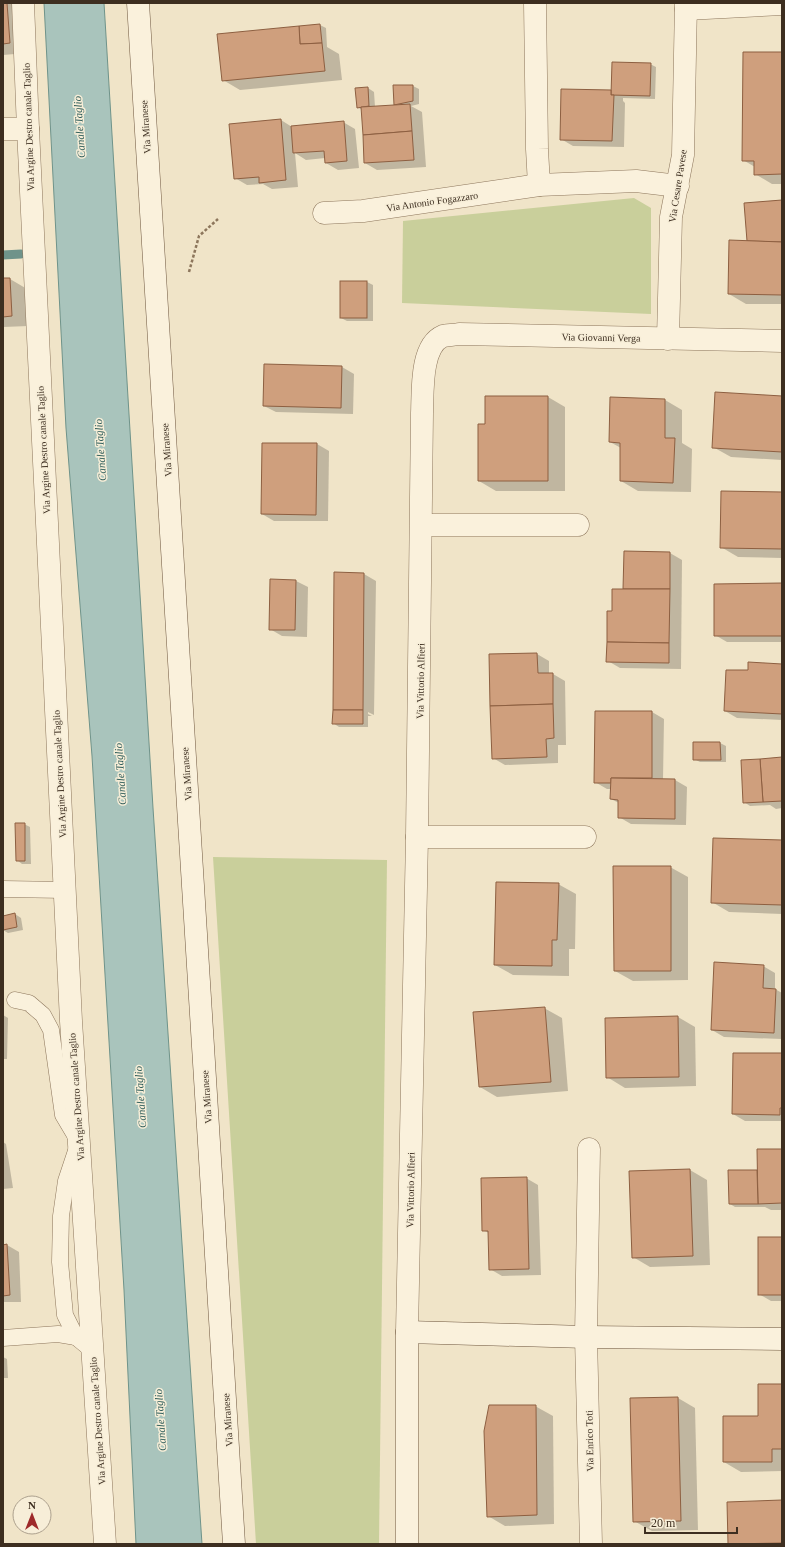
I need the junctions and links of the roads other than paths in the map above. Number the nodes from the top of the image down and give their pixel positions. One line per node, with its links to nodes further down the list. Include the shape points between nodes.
1 (23, 3): 7 (street, Via Argine Destro canale Taglio)
2 (138, 3): 30 (street, Via Miranese)
3 (536, 3): 8 (street)
4 (782, 4): 5 (street, Via Cesare Pavese)
5 (686, 6): 9 (street, Via Cesare Pavese, via 684,155)
6 (3, 129): 7 (street)
7 (28, 129): 19 (street, Via Argine Destro canale Taglio)
8 (539, 185): 9 (street, Via Antonio Fogazzaro, via 636,181); 10 (street, Via Antonio Fogazzaro, via 363,211)
9 (678, 186): 11 (street, Via Cesare Pavese, via 671,217)
10 (324, 213)
11 (668, 339): 12 (street, Via Giovanni Verga); 13 (street, Via Giovanni Verga, via 459,334 443,336)
12 (782, 341)
13 (428, 354): 14 (street, Via Vittorio Alfieri, via 422,413)
14 (422, 525): 15 (street); 16 (street, Via Vittorio Alfieri)
15 (578, 525)
16 (417, 837): 17 (street); 23 (street, Via Vittorio Alfieri)
17 (585, 837)
18 (3, 889): 19 (lane)
19 (65, 890): 21 (street, Via Argine Destro canale Taglio)
20 (14, 1000): 21 (lane, via 28,1003 43,1015 51,1030 62,1115)
21 (79, 1142): 25 (lane, via 66,1181 61,1216 60,1262 65,1315); 28 (street, Via Argine Destro canale Taglio)
22 (589, 1149): 26 (street, Via Enrico Toti)
23 (407, 1332): 26 (street); 31 (street, Via Vittorio Alfieri)
24 (3, 1338): 25 (lane, via 58,1334)
25 (76, 1338): 28 (lane)
26 (586, 1338): 27 (street); 32 (street, Via Enrico Toti)
27 (782, 1339)
28 (93, 1351): 29 (street, Via Argine Destro canale Taglio)
29 (105, 1544)
30 (234, 1544)
31 (407, 1544)
32 (592, 1544)

